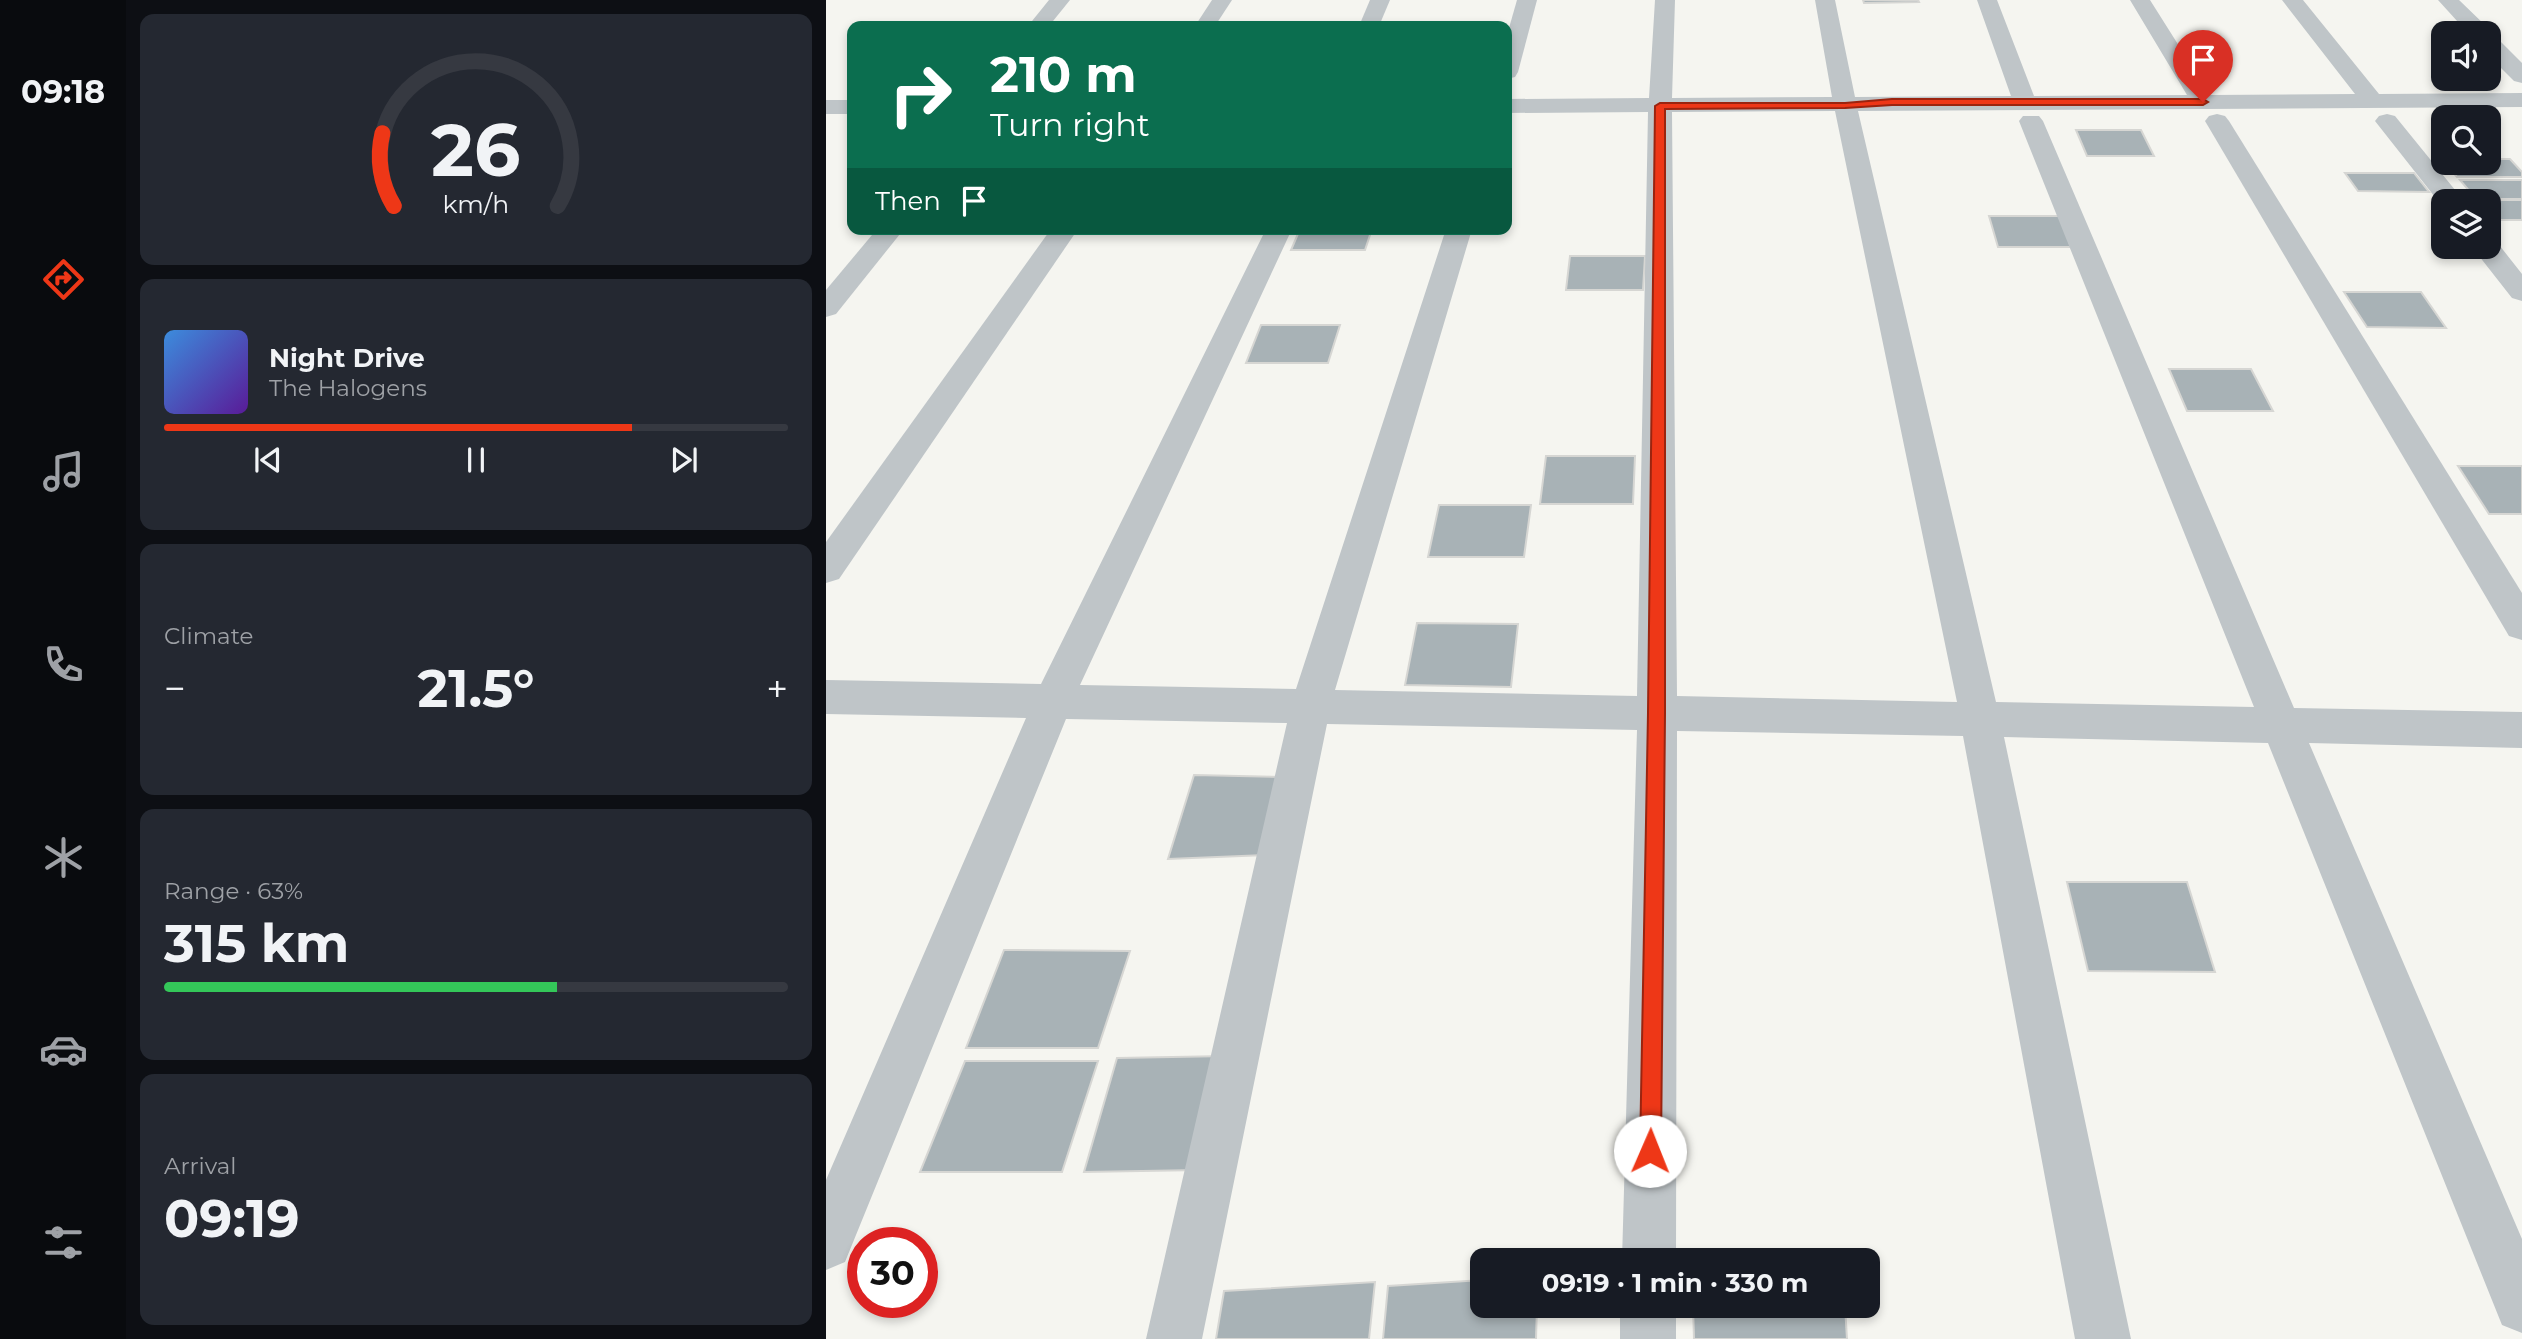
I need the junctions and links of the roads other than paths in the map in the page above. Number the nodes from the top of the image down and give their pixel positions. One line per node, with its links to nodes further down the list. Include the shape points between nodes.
1 (1060, 0): 11 (street)
2 (1222, 0): 12 (street)
3 (1380, 0): 13 (street)
4 (1527, 0): 15 (street)
5 (1665, 0): 21 (street)
6 (1825, 0): 22 (street)
7 (1987, 0): 26 (street)
8 (2140, 0): 25 (street)
9 (2292, 0): 18 (street)
10 (2448, 0): 14 (street)
11 (1042, 21)
12 (1208, 21)
13 (1371, 21)
14 (2468, 21)
15 (1512, 54)
16 (2501, 55): 17 (street)
17 (2522, 76)
18 (2372, 100): 19 (street); 25 (street)
19 (2522, 100)
20 (1512, 106): 21 (street)
21 (1660, 106): 22 (street); 44 (street)
22 (1845, 106): 26 (street, via 1892,117); 45 (street)
23 (826, 107): 24 (street)
24 (847, 107)
25 (2210, 111): 26 (street); 27 (street); 40 (street)
26 (2028, 112): 46 (street)
27 (2387, 121): 28 (street); 31 (street)
28 (2431, 121)
29 (2501, 122): 30 (street)
30 (2522, 122)
31 (2441, 189)
32 (886, 235): 38 (street)
33 (1061, 235): 39 (street)
34 (1276, 235): 42 (street)
35 (1457, 235): 43 (street)
36 (2496, 259): 37 (street)
37 (2522, 292)
38 (826, 308)
39 (826, 569)
40 (2522, 625)
41 (826, 697): 42 (street)
42 (1052, 701): 43 (street); 48 (street)
43 (1311, 704): 44 (street); 52 (street)
44 (1657, 713): 45 (street); 49 (street)
45 (1980, 719): 46 (street); 54 (street)
46 (2283, 725): 47 (street); 50 (street)
47 (2522, 730)
48 (826, 1243)
49 (1649, 1248)
50 (2522, 1305)
51 (1648, 1318): 53 (street)
52 (1174, 1339)
53 (1648, 1339)
54 (2103, 1339)

